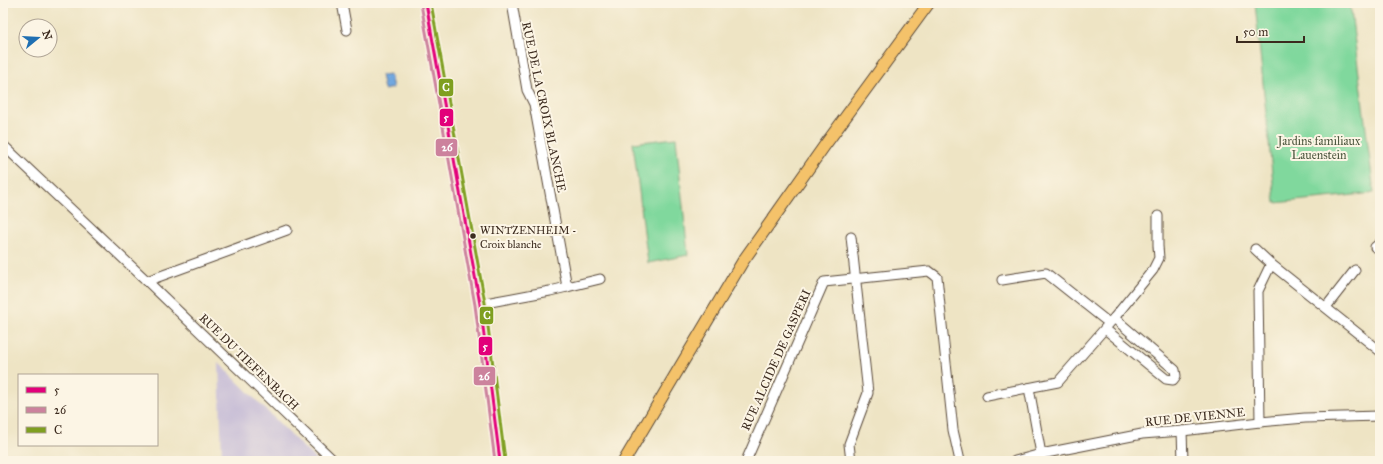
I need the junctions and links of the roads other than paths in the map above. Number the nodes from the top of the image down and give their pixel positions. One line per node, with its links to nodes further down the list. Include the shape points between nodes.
1 (342, 3): 5 (street)
2 (426, 3): 19 (street)
3 (512, 3): 17 (street, RUE DE LA CROIX BLANCHE, via 527,90 534,104)
4 (930, 3): 30 (main road, via 743,261)
5 (347, 30)
6 (3, 145): 16 (street, RUE DU TIEFENBACH)
7 (1158, 216): 20 (street, via 1159,258 1153,270)
8 (287, 230): 16 (street)
9 (851, 237): 13 (street)
10 (1255, 249): 11 (street)
11 (1271, 264): 18 (street); 25 (street, via 1258,290)
12 (1355, 270): 18 (street)
13 (855, 278): 31 (street, RUE ALCIDE DE GASPERI, via 824,282); 32 (street, via 868,393 849,444); 33 (street, RUE ALCIDE DE GASPERI, via 929,271 937,277 953,430)
14 (600, 279): 17 (street)
15 (1002, 280): 20 (street, via 1046,273)
16 (147, 281): 28 (street, RUE DU TIEFENBACH)
17 (567, 287): 19 (street)
18 (1326, 307): 21 (street)
19 (481, 308): 29 (street)
20 (1109, 323): 20 (street, via 1166,379 1173,380 1176,376 1175,370); 22 (street, via 1058,382)
21 (1380, 351)
22 (1029, 388): 23 (street); 27 (street)
23 (988, 396)
24 (1380, 416): 25 (street, RUE DE VIENNE)
25 (1260, 422): 26 (street, RUE DE VIENNE)
26 (1182, 431): 27 (street, RUE DE VIENNE, via 1142,434); 35 (street)
27 (1041, 454): 34 (street, RUE DE VIENNE)
28 (334, 461)
29 (500, 461)
30 (624, 461)
31 (746, 461)
32 (850, 461)
33 (960, 461)
34 (1015, 461)
35 (1183, 461)

